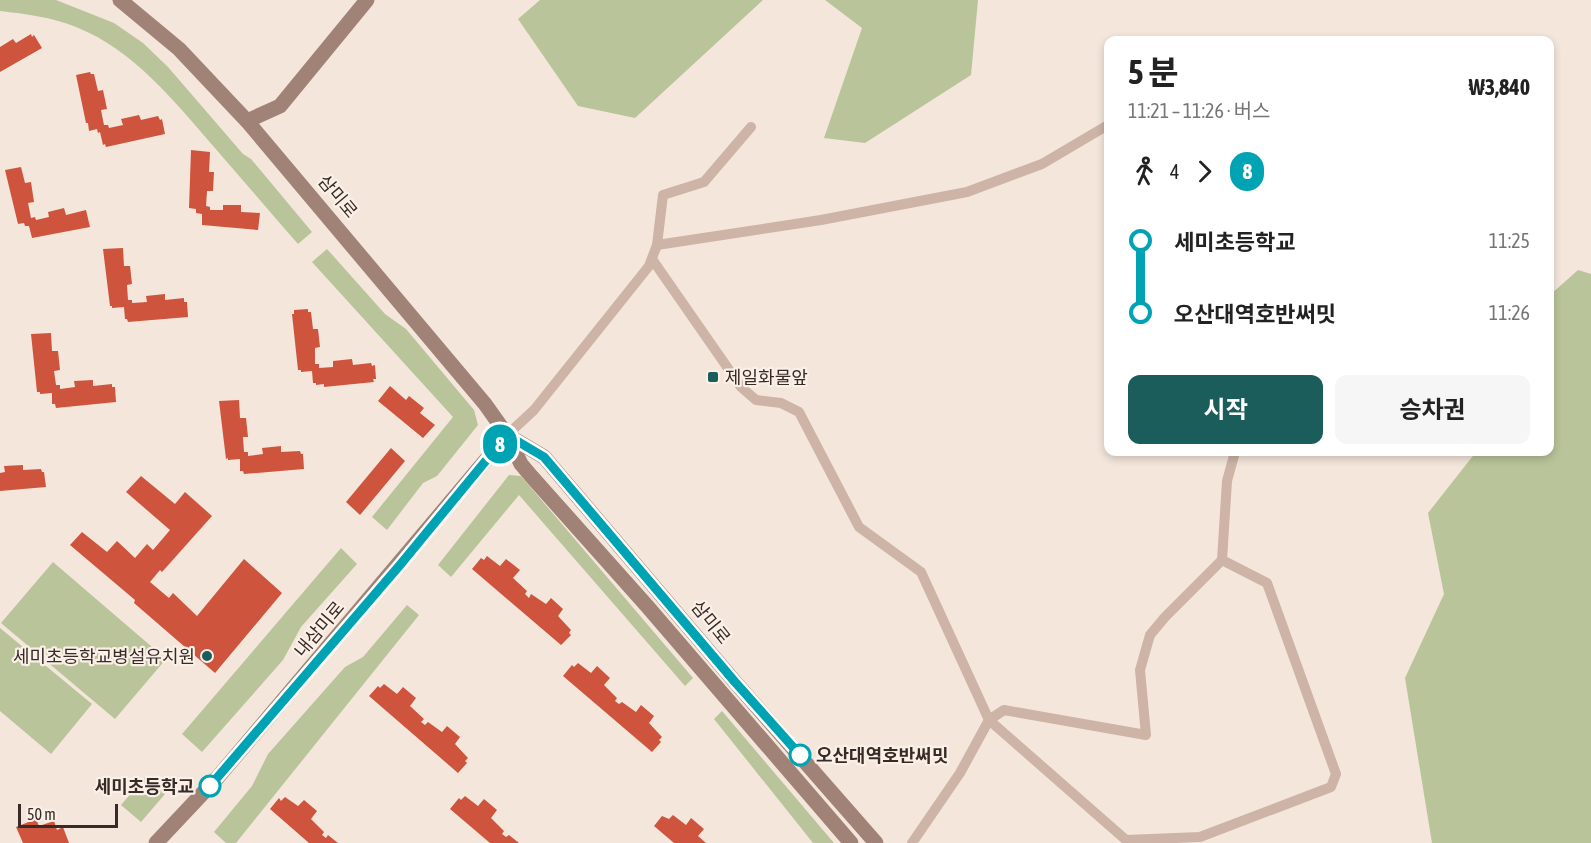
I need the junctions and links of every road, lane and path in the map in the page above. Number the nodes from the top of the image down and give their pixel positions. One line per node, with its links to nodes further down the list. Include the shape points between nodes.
1 (120, 0): 3 (street, 삼미로, via 179,49)
2 (367, 0): 3 (street, via 280,106)
3 (247, 121): 8 (street, 삼미로)
4 (752, 127): 6 (street, via 704,182 663,195)
5 (1104, 127): 6 (street, via 1042,164 967,192)
6 (657, 245): 7 (street)
7 (652, 258): 8 (street, via 534,410); 11 (street, via 741,387 756,400 781,403 799,412 859,527 921,572)
8 (507, 435): 12 (street, 내삼미로, via 226,769); 13 (street, 삼미로, via 521,464); 14 (street, 삼미로, via 544,457)
9 (1234, 456): 10 (street, via 1227,481)
10 (1222, 560): 11 (street, via 1150,635 1140,670 1146,735 1004,710); 11 (street, via 1267,583 1336,774 1331,787 1200,837 1126,840)
11 (989, 720): 15 (street, via 960,773)
12 (156, 843)
13 (852, 843)
14 (876, 843)
15 (912, 843)

